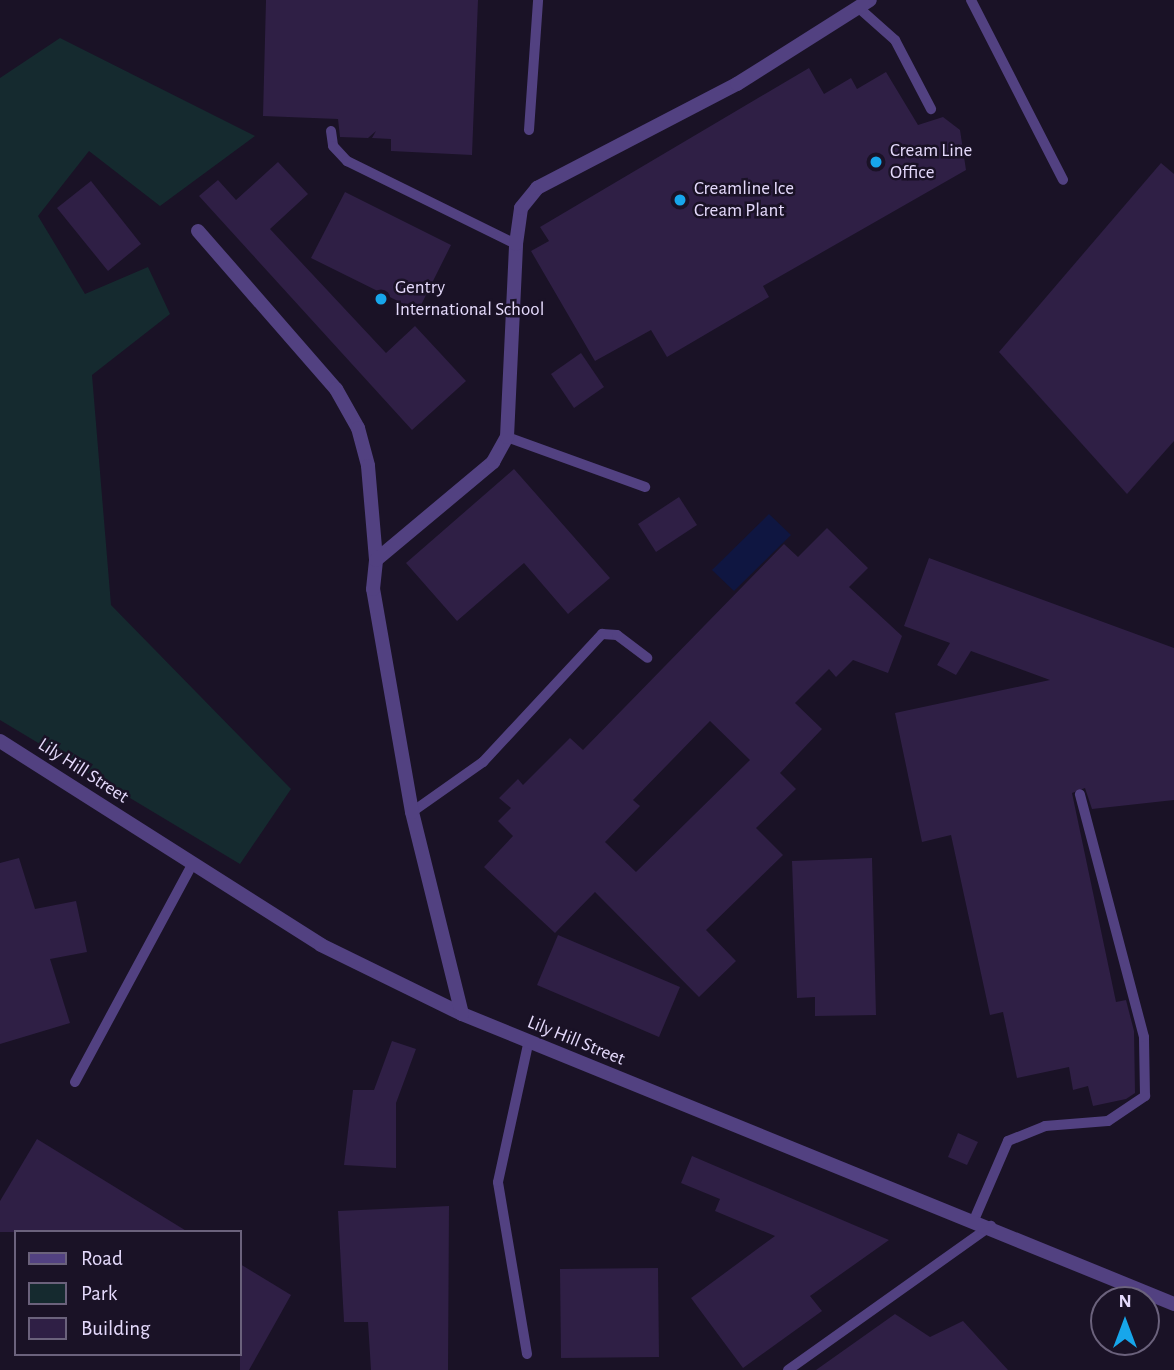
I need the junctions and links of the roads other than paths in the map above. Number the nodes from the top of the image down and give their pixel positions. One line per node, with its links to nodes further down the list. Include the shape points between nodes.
1 (538, 0): 5 (lane)
2 (971, 0): 7 (lane)
3 (865, 4): 4 (lane, via 895,40); 9 (street, via 737,84 537,188 521,208)
4 (931, 109)
5 (529, 130)
6 (331, 131): 9 (lane, via 334,146 347,161)
7 (1063, 180)
8 (198, 231): 12 (street, via 336,389 358,428 368,466)
9 (516, 244): 10 (street)
10 (507, 437): 11 (lane); 12 (street, via 493,462)
11 (645, 487)
12 (376, 560): 16 (street, via 373,589)
13 (647, 658): 16 (lane, via 617,635 602,634 482,762)
14 (0, 741): 17 (street, Lily Hill Street)
15 (1080, 794): 21 (lane, via 1144,1037 1145,1096 1108,1121 1045,1126 1008,1141)
16 (412, 812): 18 (street)
17 (192, 865): 18 (street, Lily Hill Street, via 321,945); 20 (lane)
18 (462, 1014): 19 (street, Lily Hill Street)
19 (528, 1044): 21 (street, Lily Hill Street); 24 (lane, via 498,1181)
20 (75, 1082)
21 (974, 1220): 22 (street, Lily Hill Street)
22 (991, 1226): 23 (street, Lily Hill Street); 25 (lane)
23 (1174, 1304)
24 (527, 1354)
25 (788, 1370)

